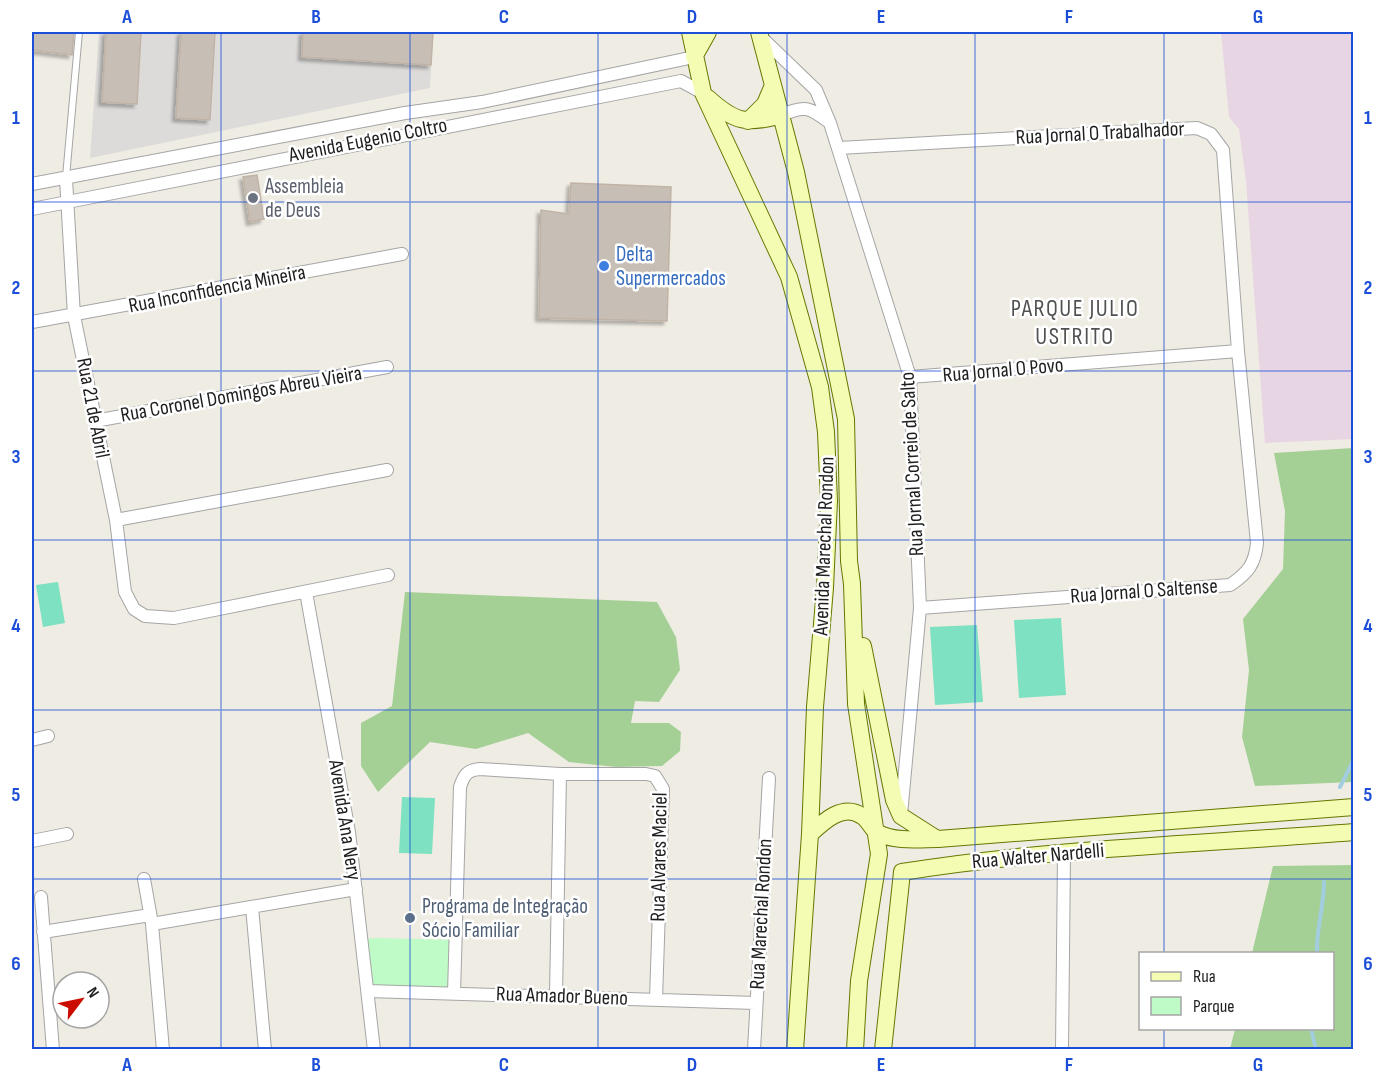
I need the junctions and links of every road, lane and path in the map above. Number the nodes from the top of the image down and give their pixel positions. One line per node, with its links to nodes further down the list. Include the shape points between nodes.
1 (79, 32): 16 (lane)
2 (690, 32): 5 (main road, Avenida Marechal Rondon)
3 (708, 32): 5 (main road)
4 (757, 33): 6 (main road, Avenida Marechal Rondon); 12 (street, Rua Jornal Correio de Salto, via 816,90)
5 (694, 57): 7 (main road, Avenida Marechal Rondon); 8 (street, Avenida Eugenio Coltro)
6 (773, 85): 9 (main road, Avenida Marechal Rondon); 11 (main road, via 765,104)
7 (703, 93): 10 (street, Avenida Eugenio Coltro, via 681,81); 11 (main road, via 723,112); 42 (main road, Avenida Marechal Rondon, via 789,277 817,377 826,432 829,501)
8 (482, 102): 10 (street); 13 (street, Avenida Eugenio Coltro)
9 (781, 115): 11 (main road); 12 (street, via 810,108); 30 (main road, Avenida Marechal Rondon, via 846,419)
10 (487, 117): 15 (street, Avenida Eugenio Coltro)
11 (748, 121)
12 (830, 123): 14 (street, Rua Jornal Correio de Salto)
13 (276, 139): 15 (street); 16 (street, Avenida Eugenio Coltro)
14 (839, 148): 23 (street, Rua Jornal O Trabalhador, via 1180,128 1197,128 1211,134 1223,150); 25 (street, Rua Jornal Correio de Salto)
15 (280, 158): 18 (street, Avenida Eugenio Coltro)
16 (66, 179): 17 (street, Avenida Eugenio Coltro); 18 (street, Rua 21 de Abril)
17 (32, 184)
18 (65, 202): 19 (street, Avenida Eugenio Coltro); 21 (street, Rua 21 de Abril)
19 (32, 209)
20 (402, 254): 21 (street, Rua Inconfidencia Mineira)
21 (74, 316): 22 (street, Rua Inconfidencia Mineira); 26 (street, Rua 21 de Abril)
22 (32, 322)
23 (1238, 351): 25 (street, Rua Jornal O Povo); 32 (street, Rua Jornal O Saltense, via 1257,543 1255,560 1245,575 1230,585)
24 (387, 367): 26 (street, Rua Coronel Domingos Abreu Vieira)
25 (910, 377): 32 (street, Rua Jornal Correio de Salto)
26 (95, 421): 28 (street, Rua 21 de Abril)
27 (387, 470): 28 (street)
28 (116, 520): 31 (street, Rua 21 de Abril, via 122,583 128,601 134,609 155,618 174,618)
29 (388, 575): 31 (street)
30 (852, 584): 38 (main road, via 883,755); 40 (main road, Avenida Marechal Rondon, via 856,704)
31 (306, 592): 47 (street, Avenida Ana Nery)
32 (920, 608): 38 (street, Rua Jornal Correio de Salto)
33 (48, 736): 34 (street)
34 (32, 740)
35 (560, 774): 55 (street, via 480,769 463,776); 56 (street); 57 (street, Rua Alvares Maciel, via 646,774 655,776 663,789)
36 (769, 778): 58 (street, Rua Marechal Rondon)
37 (1353, 807): 43 (main road, Rua Walter Nardelli)
38 (901, 816): 43 (main road)
39 (1353, 832): 45 (main road, Rua Walter Nardelli)
40 (877, 833): 42 (main road, via 862,816 850,811 826,819); 43 (main road, Rua Walter Nardelli, via 904,839); 65 (main road, Avenida Marechal Rondon, via 879,854 859,981)
41 (68, 834): 44 (street)
42 (810, 834): 64 (main road, Avenida Marechal Rondon)
43 (938, 839)
44 (32, 841)
45 (1064, 854): 66 (main road, Rua Walter Nardelli, via 902,872); 67 (street)
46 (144, 879): 50 (street)
47 (356, 889): 49 (street); 54 (street, Avenida Ana Nery)
48 (40, 897): 51 (street)
49 (252, 907): 50 (street); 61 (street)
50 (151, 919): 51 (street); 60 (street)
51 (43, 932): 52 (street)
52 (45, 949): 53 (street); 59 (street)
53 (32, 951)
54 (368, 991): 55 (street, Rua Amador Bueno); 62 (street, Avenida Ana Nery)
55 (454, 993): 56 (street, Rua Amador Bueno)
56 (556, 995): 57 (street, Rua Amador Bueno)
57 (656, 999): 58 (street, Rua Amador Bueno)
58 (756, 1003): 63 (street, Rua Marechal Rondon)
59 (53, 1050)
60 (163, 1050)
61 (265, 1050)
62 (374, 1050)
63 (754, 1050)
64 (795, 1050)
65 (855, 1050)
66 (883, 1050)
67 (1062, 1050)

